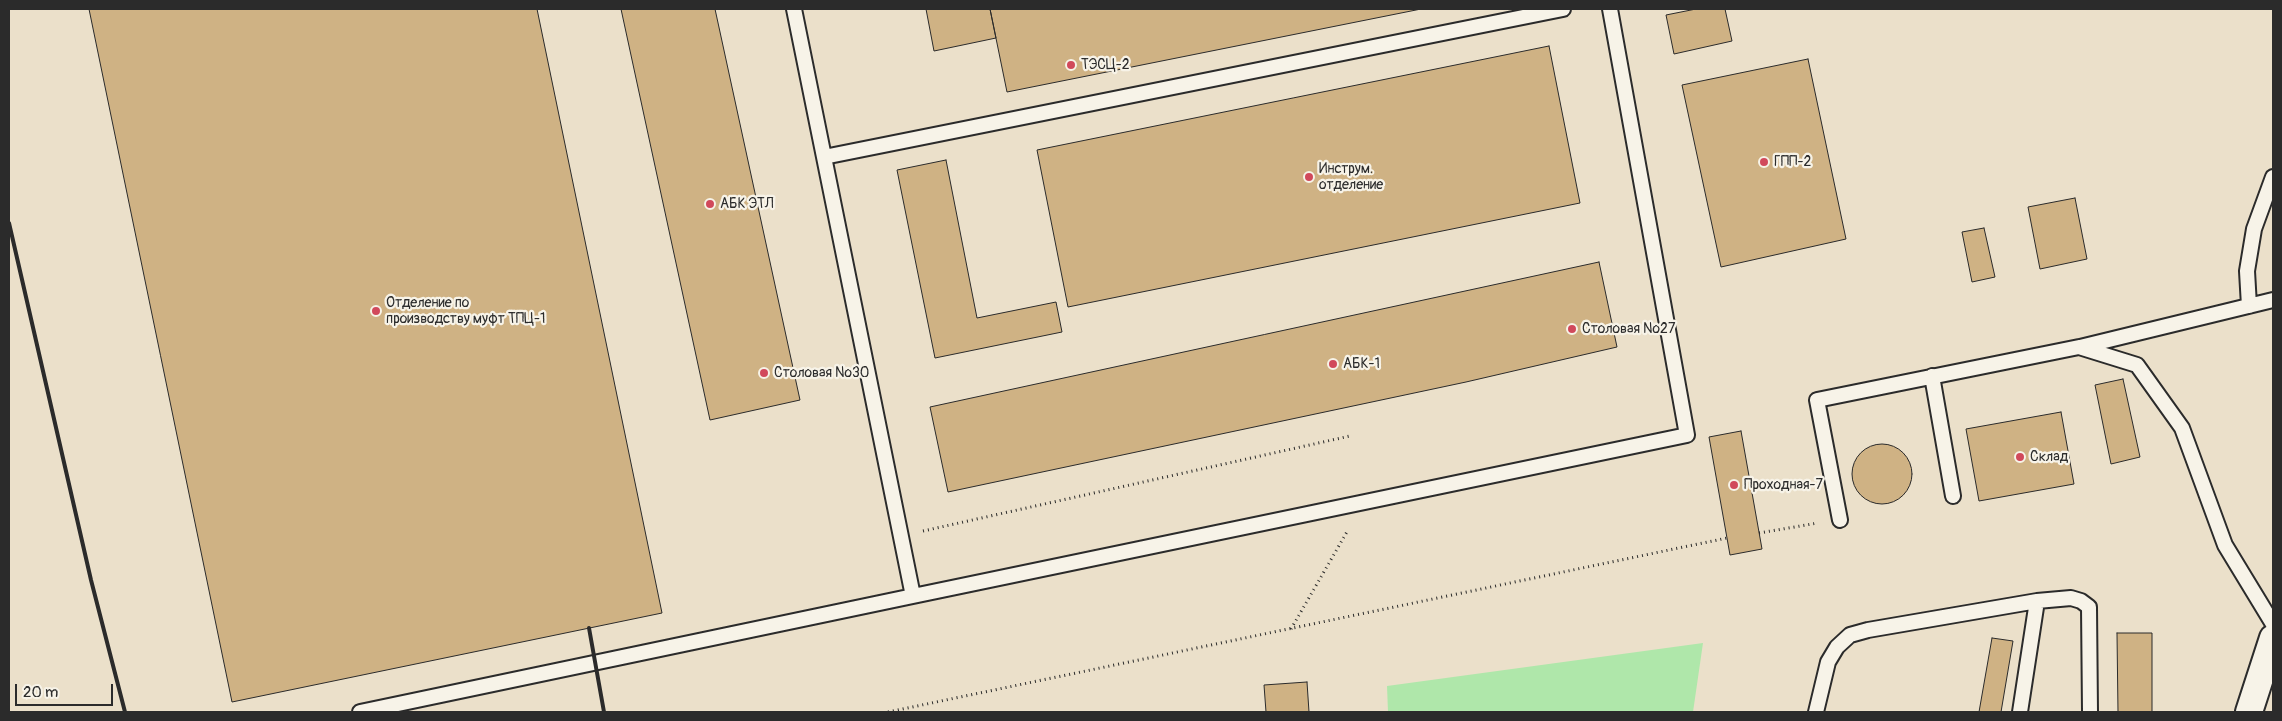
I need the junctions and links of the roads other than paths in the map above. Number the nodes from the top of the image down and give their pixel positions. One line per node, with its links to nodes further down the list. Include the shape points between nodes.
1 (794, 9): 4 (lane)
2 (1563, 9): 4 (lane)
3 (1610, 9): 12 (lane, via 1687,435)
4 (824, 157): 12 (lane)
5 (2273, 177): 7 (lane, via 2254,229 2248,271)
6 (2273, 300): 7 (lane)
7 (2248, 306): 8 (lane)
8 (2079, 347): 9 (lane); 14 (lane, via 2137,365 2182,428 2225,546)
9 (1932, 376): 10 (lane); 11 (lane, via 1818,400)
10 (1953, 496)
11 (1840, 520)
12 (913, 596): 16 (lane)
13 (2038, 600): 17 (lane, via 1850,635 1837,646 1828,662); 18 (lane); 19 (lane, via 2071,598 2089,607)
14 (2273, 624)
15 (2273, 638): 20 (street)
16 (360, 712)
17 (1816, 712)
18 (2020, 712)
19 (2090, 712)
20 (2250, 712)

